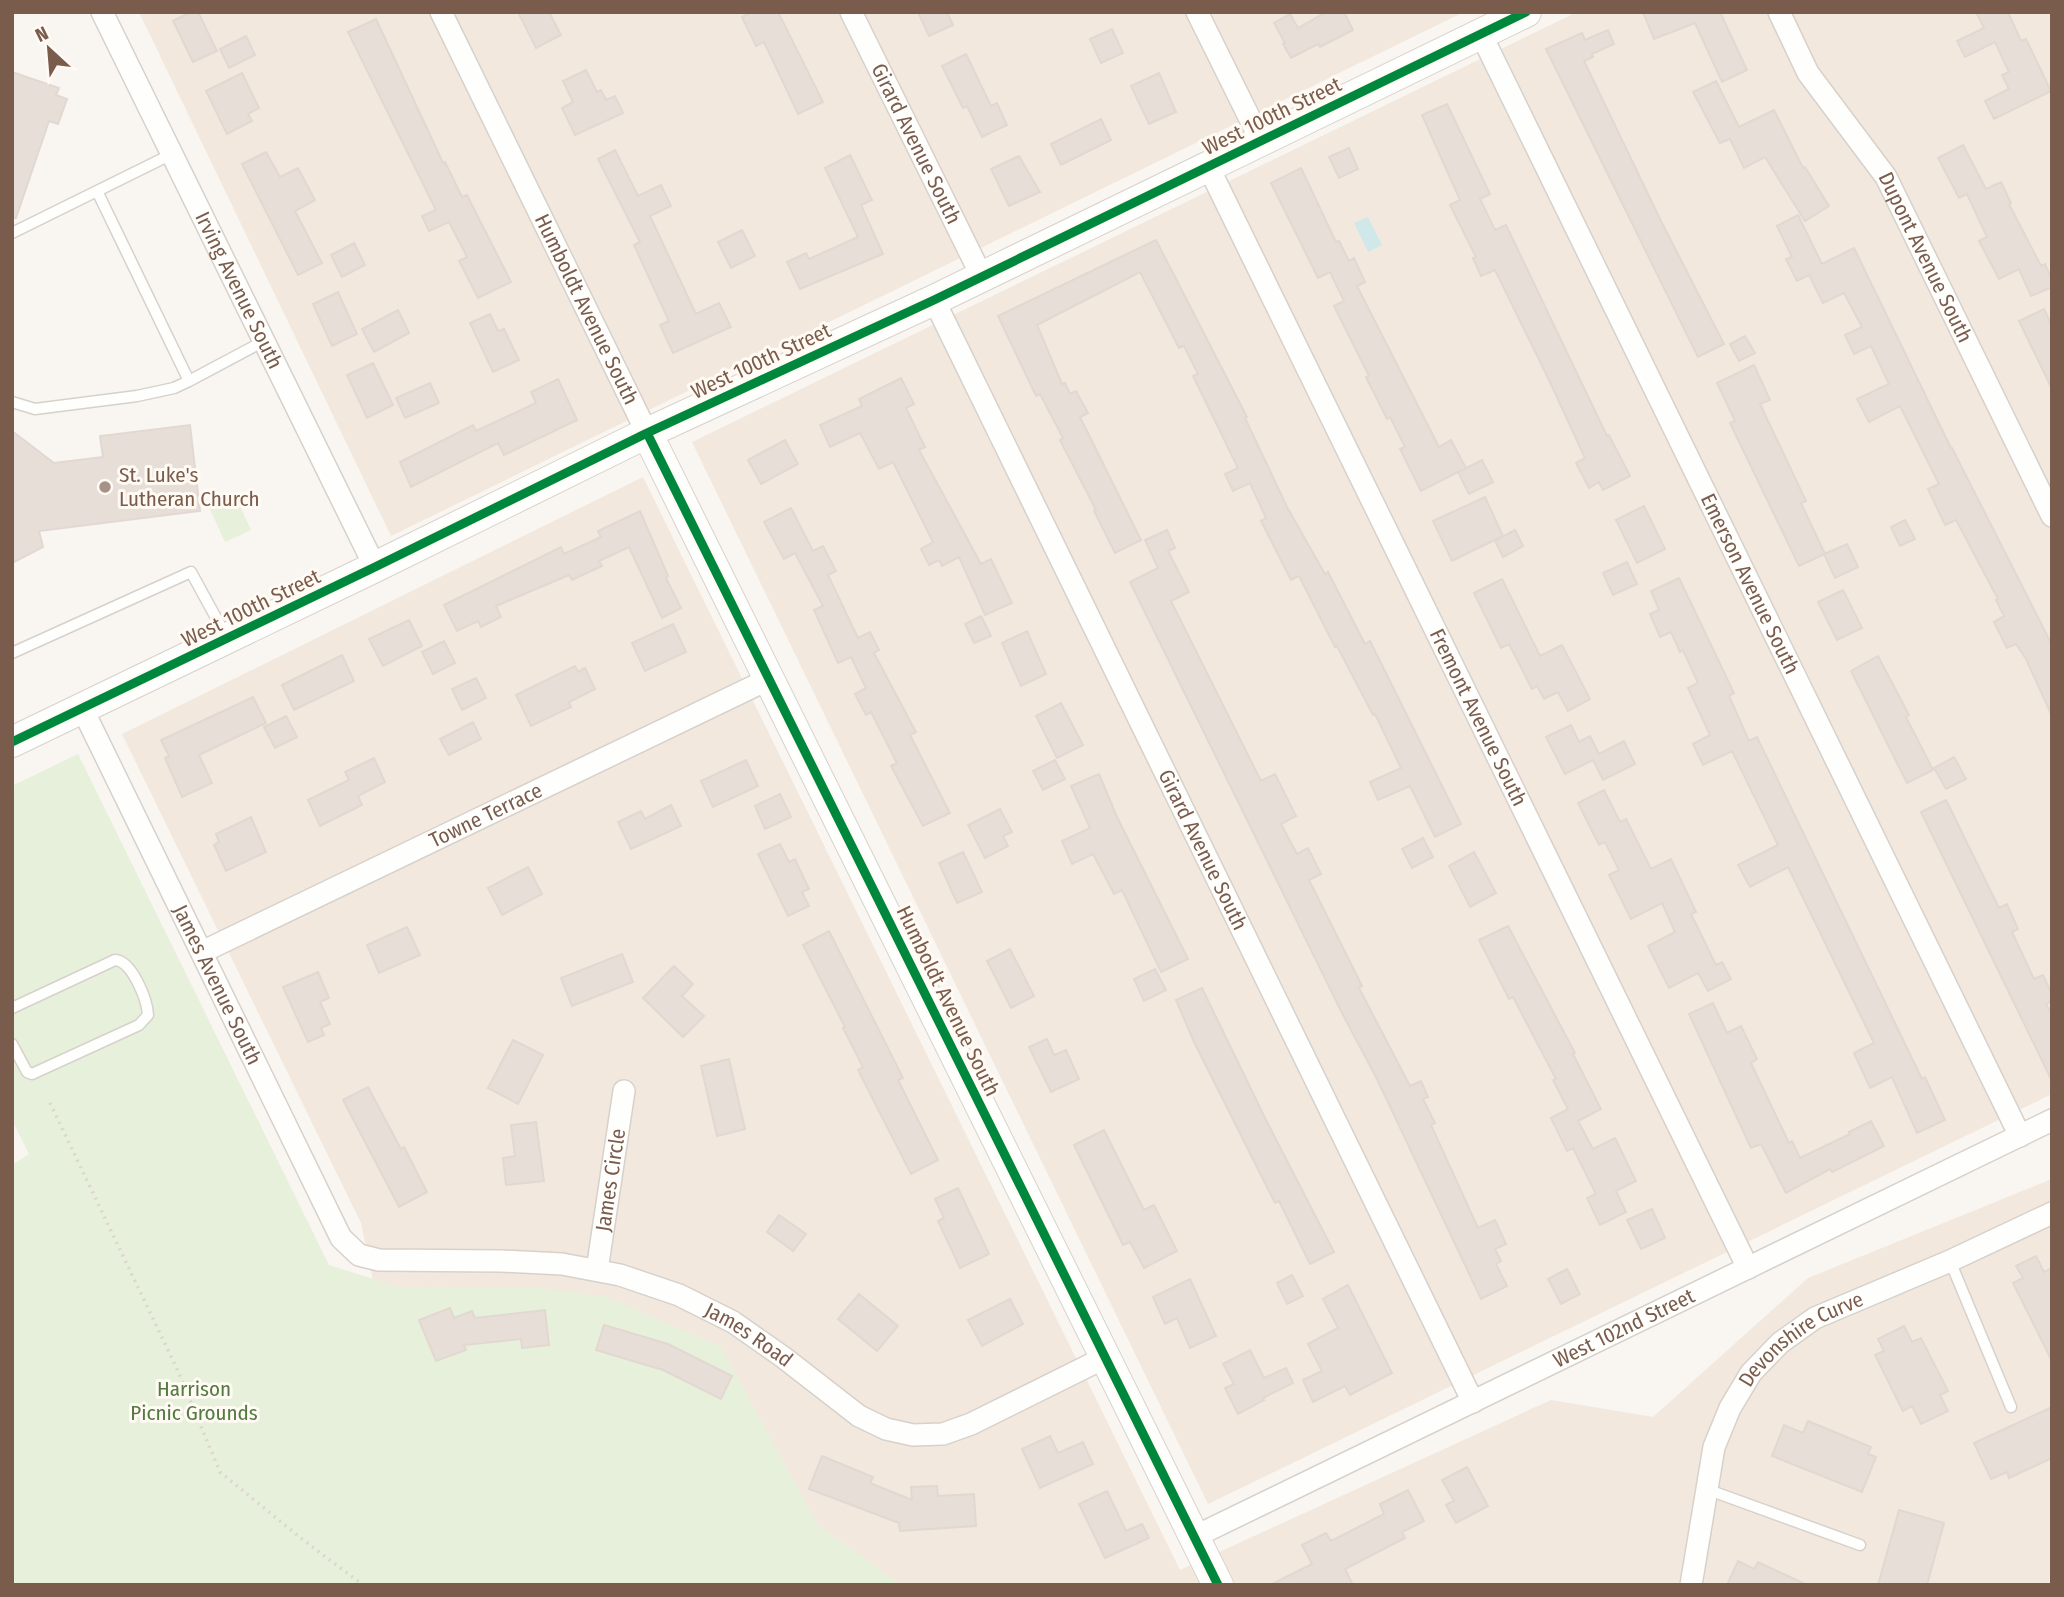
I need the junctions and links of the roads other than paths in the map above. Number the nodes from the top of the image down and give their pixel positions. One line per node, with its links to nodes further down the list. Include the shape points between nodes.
1 (102, 12): 9 (street, Irving Avenue South)
2 (441, 12): 18 (street, Humboldt Avenue South)
3 (852, 12): 13 (street, Girard Avenue South)
4 (1197, 12): 8 (street)
5 (1526, 12): 7 (street, West 100th Street)
6 (1779, 12): 19 (street, Dupont Avenue South, via 1808,73 1886,177)
7 (1481, 34): 8 (street, West 100th Street); 31 (street, Emerson Avenue South)
8 (1261, 141): 10 (street, West 100th Street)
9 (172, 154): 11 (lane); 15 (street, Irving Avenue South)
10 (1208, 166): 13 (street, West 100th Street); 35 (street, Fremont Avenue South)
11 (97, 191): 12 (lane); 16 (lane)
12 (12, 233)
13 (982, 276): 14 (street, West 100th Street)
14 (934, 300): 18 (street, West 100th Street); 38 (street, Girard Avenue South)
15 (264, 341): 16 (lane); 20 (street, Irving Avenue South)
16 (189, 381): 17 (lane, via 137,396 35,409)
17 (12, 402)
18 (647, 433): 20 (street, West 100th Street); 23 (street, Humboldt Avenue South)
19 (2052, 516)
20 (375, 567): 21 (street, West 100th Street)
21 (228, 638): 22 (lane, via 191,572); 24 (street, West 100th Street)
22 (12, 653)
23 (769, 679): 26 (street, Towne Terrace); 37 (street, Humboldt Avenue South)
24 (82, 708): 25 (street, West 100th Street); 26 (street, James Avenue South)
25 (12, 742)
26 (202, 952): 33 (street, James Avenue South, via 341,1238)
27 (12, 1009): 28 (lane, via 122,960 147,1004 148,1015 139,1025 32,1074)
28 (12, 1045)
29 (624, 1091): 36 (street, James Circle)
30 (2052, 1120): 31 (street, West 102nd Street)
31 (2020, 1136): 35 (street, West 102nd Street)
32 (2052, 1213): 34 (street, Devonshire Curve)
33 (359, 1255): 36 (street, James Road, via 379,1260 562,1264)
34 (1950, 1261): 39 (lane); 40 (street, Devonshire Curve, via 1815,1318 1780,1343 1751,1373 1730,1408 1714,1447)
35 (1748, 1268): 38 (street, West 102nd Street)
36 (597, 1270): 37 (street, James Road, via 679,1295 733,1322 859,1416 913,1435 943,1434 971,1424)
37 (1105, 1357): 41 (street, Humboldt Avenue South)
38 (1473, 1402): 41 (street, West 102nd Street)
39 (2011, 1407)
40 (1706, 1489): 42 (lane); 44 (street, Devonshire Curve)
41 (1194, 1537): 43 (street, Humboldt Avenue South)
42 (1860, 1545)
43 (1218, 1585)
44 (1691, 1585)

